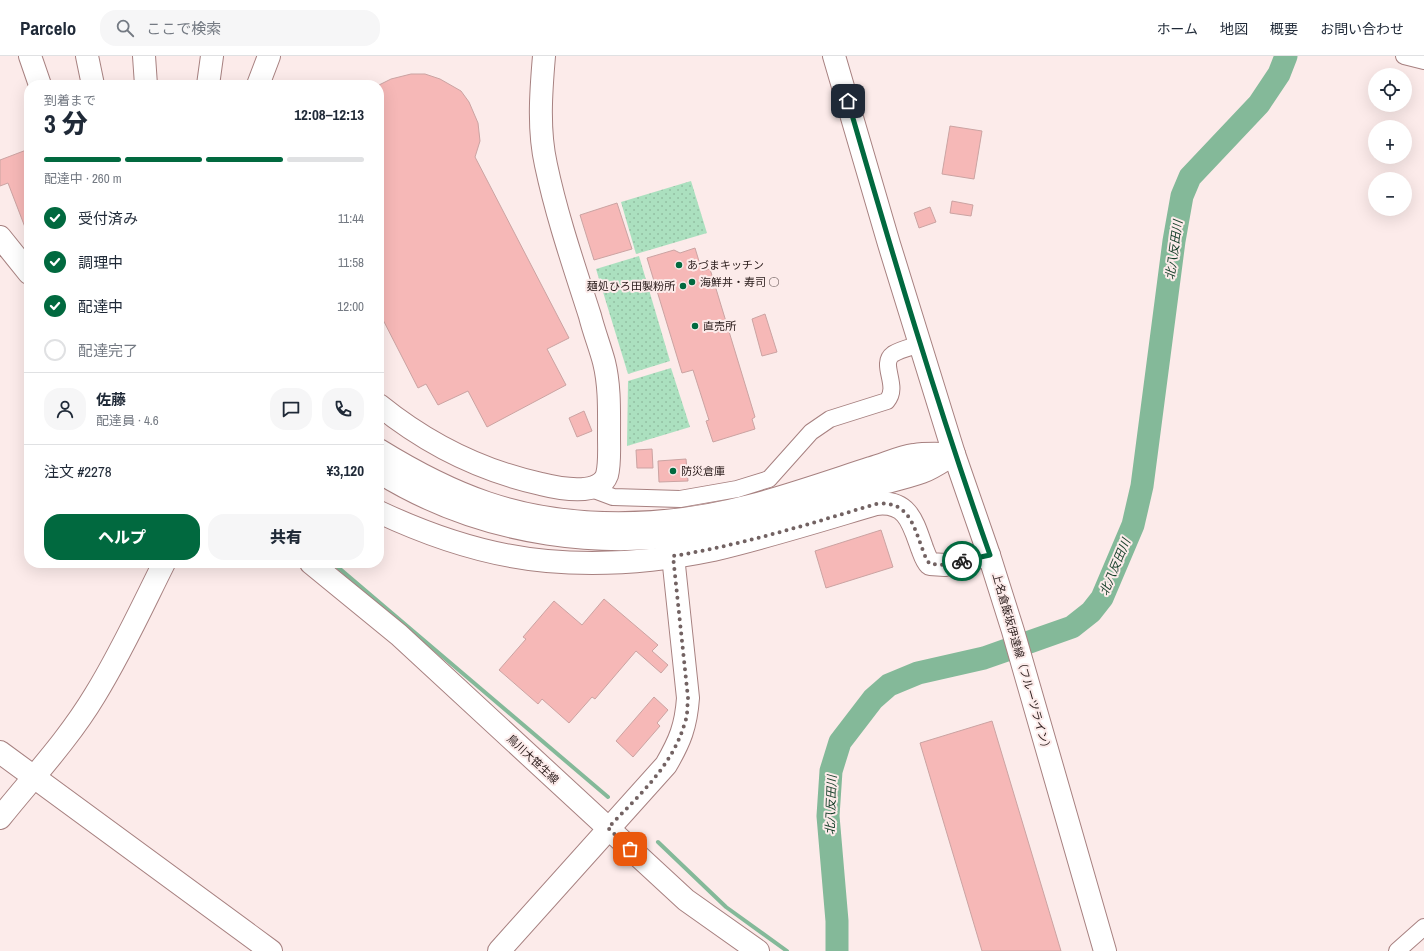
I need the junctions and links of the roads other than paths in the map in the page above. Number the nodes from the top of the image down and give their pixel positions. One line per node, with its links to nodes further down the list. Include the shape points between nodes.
1 (30, 56): 11 (main road)
2 (87, 56): 12 (main road)
3 (144, 56): 13 (main road)
4 (159, 56): 14 (main road)
5 (212, 56): 15 (main road)
6 (269, 56): 16 (main road)
7 (544, 56): 24 (main road, via 541,127 545,164 555,206 604,363 609,396 609,454 606,476)
8 (834, 56): 19 (main road, 上名倉飯坂伊達線（フルーツライン）)
9 (1404, 56): 10 (street)
10 (1424, 61)
11 (38, 80)
12 (92, 80)
13 (146, 80)
14 (160, 80)
15 (209, 80)
16 (260, 80)
17 (0, 237): 18 (main road)
18 (24, 266)
19 (920, 344): 22 (main road, 上名倉飯坂伊達線（フルーツライン）); 24 (street, via 890,357 888,365 892,389 887,401 822,423 769,479 737,489 680,498 614,497)
20 (384, 409): 24 (main road, via 412,430 458,456 503,474 557,488)
21 (384, 453): 22 (main road, via 429,479 494,505 559,519 627,523 669,520 750,506 914,455)
22 (954, 454): 23 (main road, via 923,472 727,528 659,538 619,539 550,535 484,520 424,496); 26 (main road, 上名倉飯坂伊達線（フルーツライン）)
23 (384, 475)
24 (589, 488)
25 (384, 514): 27 (main road, via 419,529 475,547 547,561 631,561)
26 (990, 555): 27 (main road, via 944,565 930,564 911,519 901,509 887,503 752,540); 38 (main road, 上名倉飯坂伊達線（フルーツライン）)
27 (673, 556): 33 (main road, via 688,698 686,721 678,745 666,765)
28 (162, 568): 31 (main road, via 94,697)
29 (317, 568): 33 (main road, 鳥川大笹生線, via 399,635)
30 (0, 752): 31 (main road)
31 (34, 778): 32 (main road); 35 (main road)
32 (0, 818)
33 (608, 828): 36 (main road); 37 (main road, 鳥川大笹生線, via 686,900)
34 (1424, 927): 39 (street)
35 (271, 951)
36 (499, 951)
37 (758, 951)
38 (1105, 951)
39 (1397, 951)

